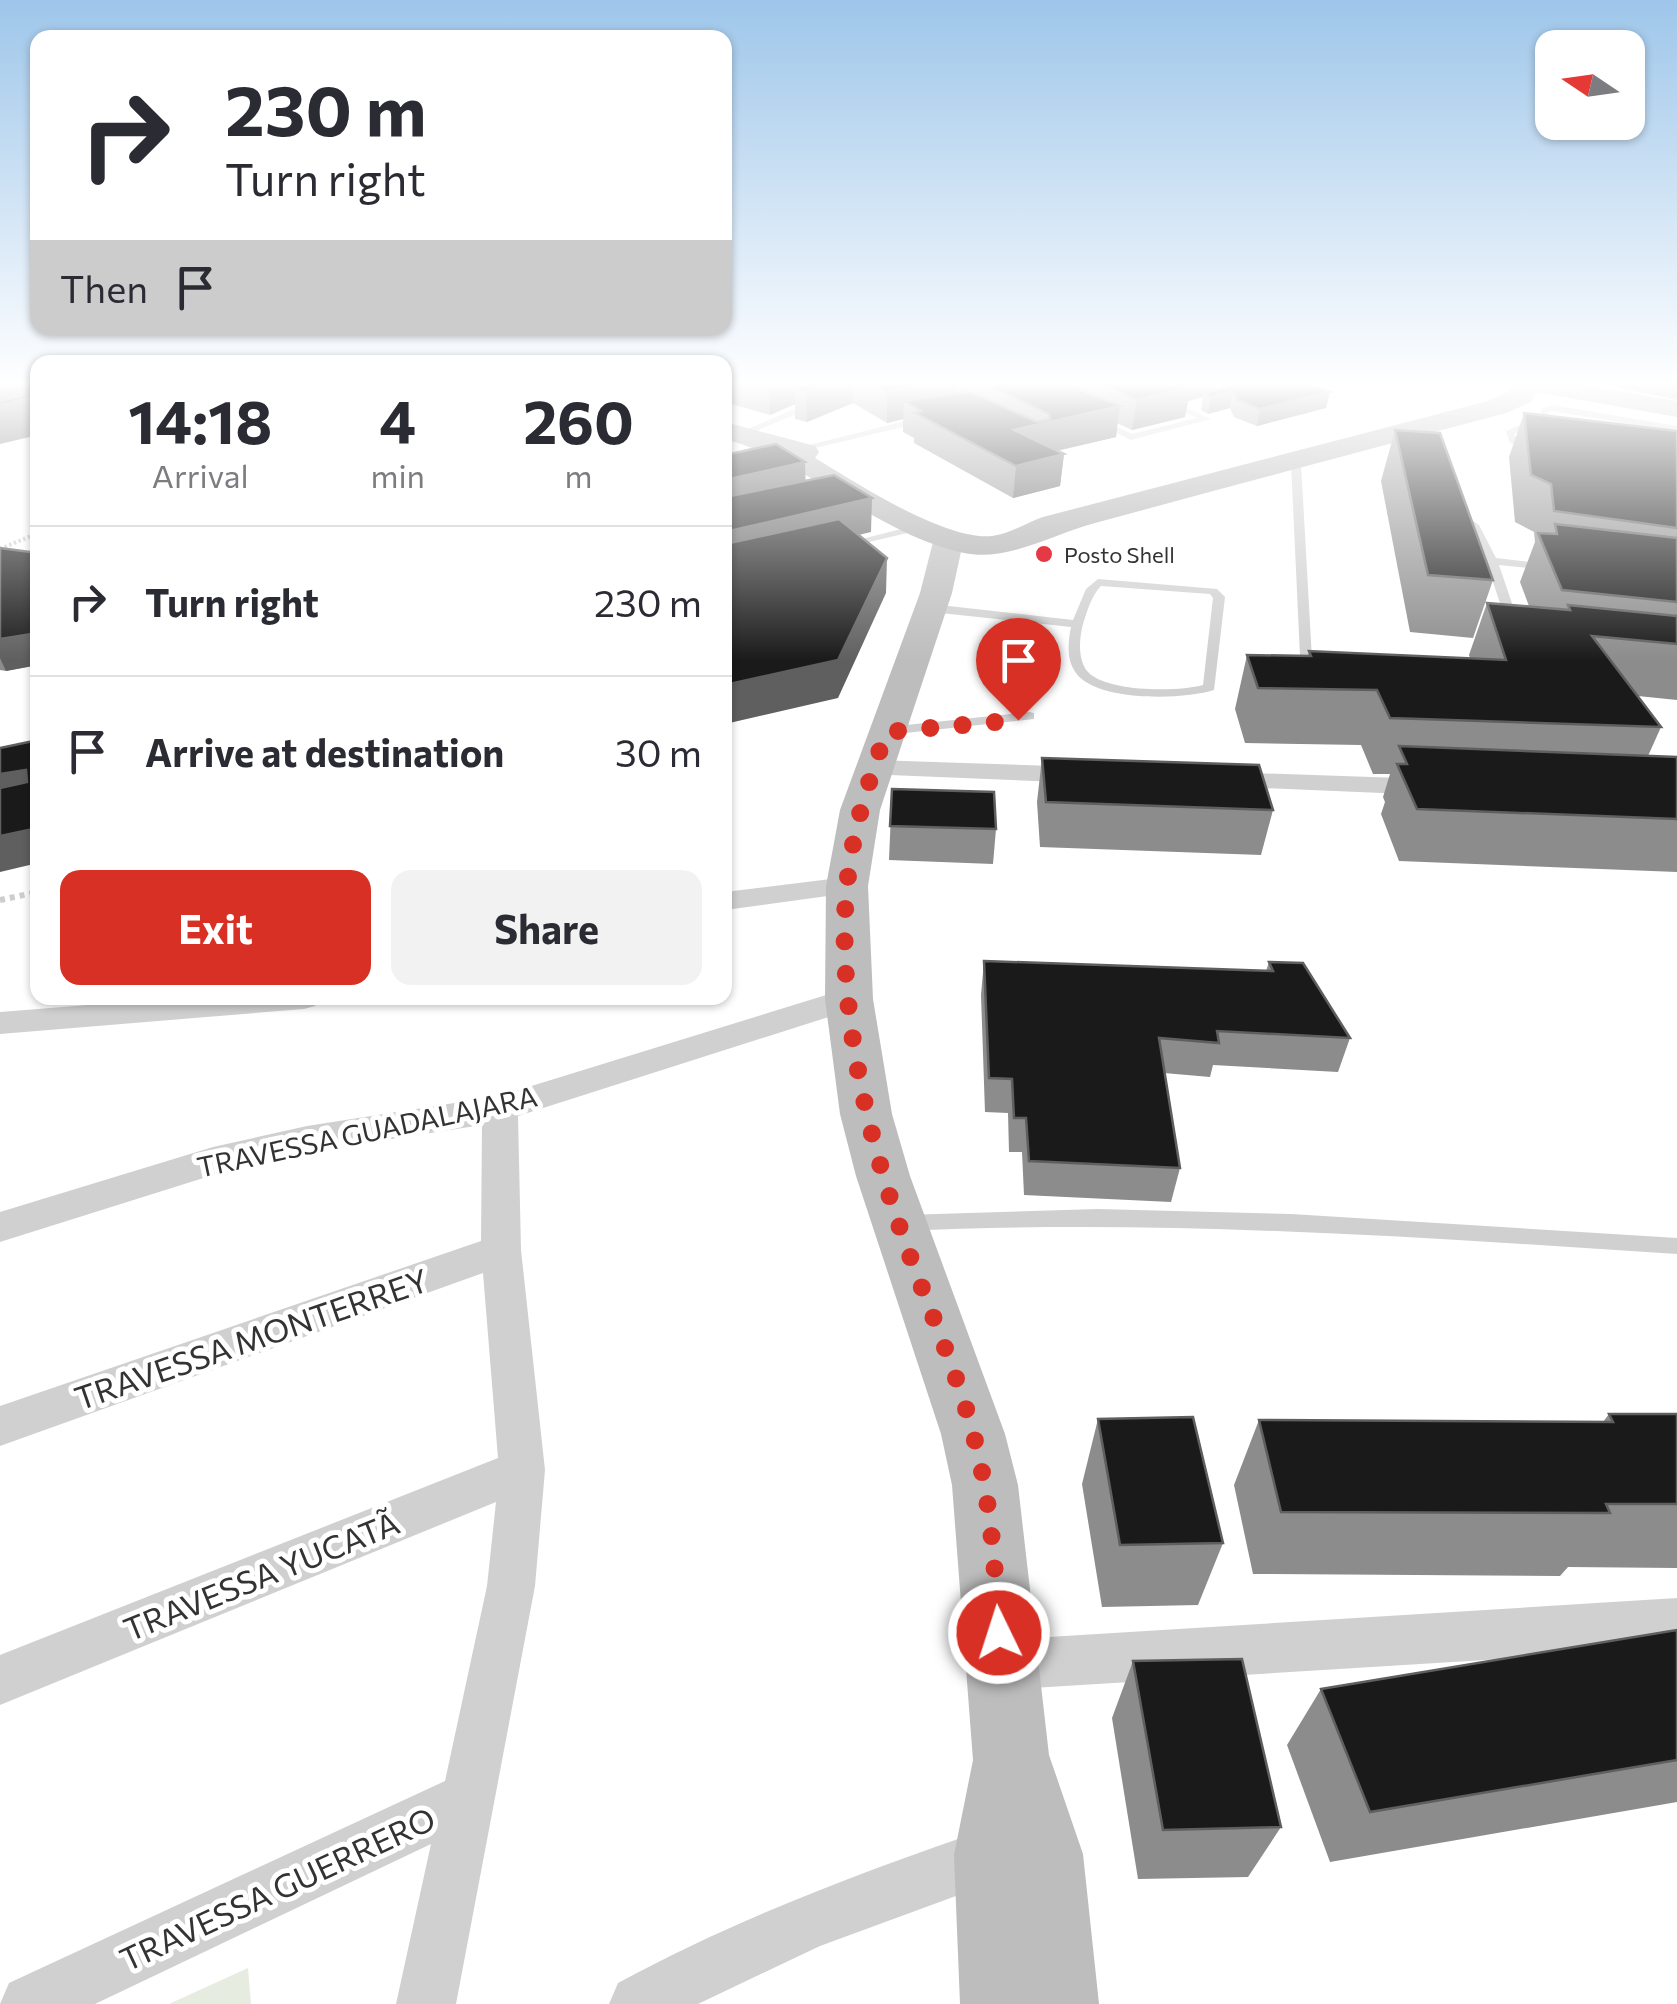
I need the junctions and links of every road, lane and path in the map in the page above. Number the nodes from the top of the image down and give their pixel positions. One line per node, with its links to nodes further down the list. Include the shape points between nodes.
1 (823, 475): 5 (main road)
2 (847, 475): 9 (main road)
3 (1247, 475): 9 (main road)
4 (1297, 475): 18 (lane)
5 (856, 493): 7 (street); 8 (main road)
6 (1448, 500): 13 (lane, via 1475,527)
7 (818, 502)
8 (937, 532): 9 (main road); 12 (lane); 15 (main road)
9 (994, 535): 15 (main road)
10 (30, 536): 11 (path)
11 (0, 548)
12 (830, 548)
13 (1492, 560): 14 (lane); 17 (lane)
14 (1566, 570)
15 (934, 600): 16 (lane); 20 (main road)
16 (1077, 624): 16 (lane, via 1098,582 1213,592 1222,604 1209,687 1200,692 1106,686 1086,678 1074,648)
17 (1518, 642)
18 (1308, 691)
19 (1028, 716): 20 (lane)
20 (880, 750): 21 (street); 24 (main road, via 860,810)
21 (1109, 776)
22 (1187, 779): 23 (street)
23 (1462, 788)
24 (847, 886): 27 (street); 28 (main road)
25 (30, 894): 26 (path)
26 (0, 900)
27 (732, 900)
28 (849, 1000): 31 (street, TRAVESSA GUADALAJARA); 32 (main road, via 866,1114)
29 (219, 1005): 30 (street)
30 (0, 1023)
31 (500, 1109): 33 (street, TRAVESSA GUADALAJARA, via 213,1160); 35 (street)
32 (898, 1224): 34 (lane, via 1056,1215 1241,1216); 39 (main road, via 973,1434 993,1552)
33 (0, 1226)
34 (1677, 1246)
35 (501, 1250): 36 (street, TRAVESSA MONTERREY); 37 (street)
36 (0, 1426)
37 (522, 1470): 40 (street, TRAVESSA YUCATÃ); 42 (street, via 511,1586)
38 (1677, 1622): 39 (street)
39 (1001, 1666): 41 (main road)
40 (0, 1680)
41 (1010, 1756): 43 (main road); 48 (main road, via 1042,1854)
42 (470, 1797): 44 (street, TRAVESSA GUERRERO); 45 (street)
43 (995, 1855): 46 (street, via 801,1922); 47 (main road)
44 (30, 2004)
45 (426, 2004)
46 (639, 2004)
47 (1004, 2004)
48 (1055, 2004)

